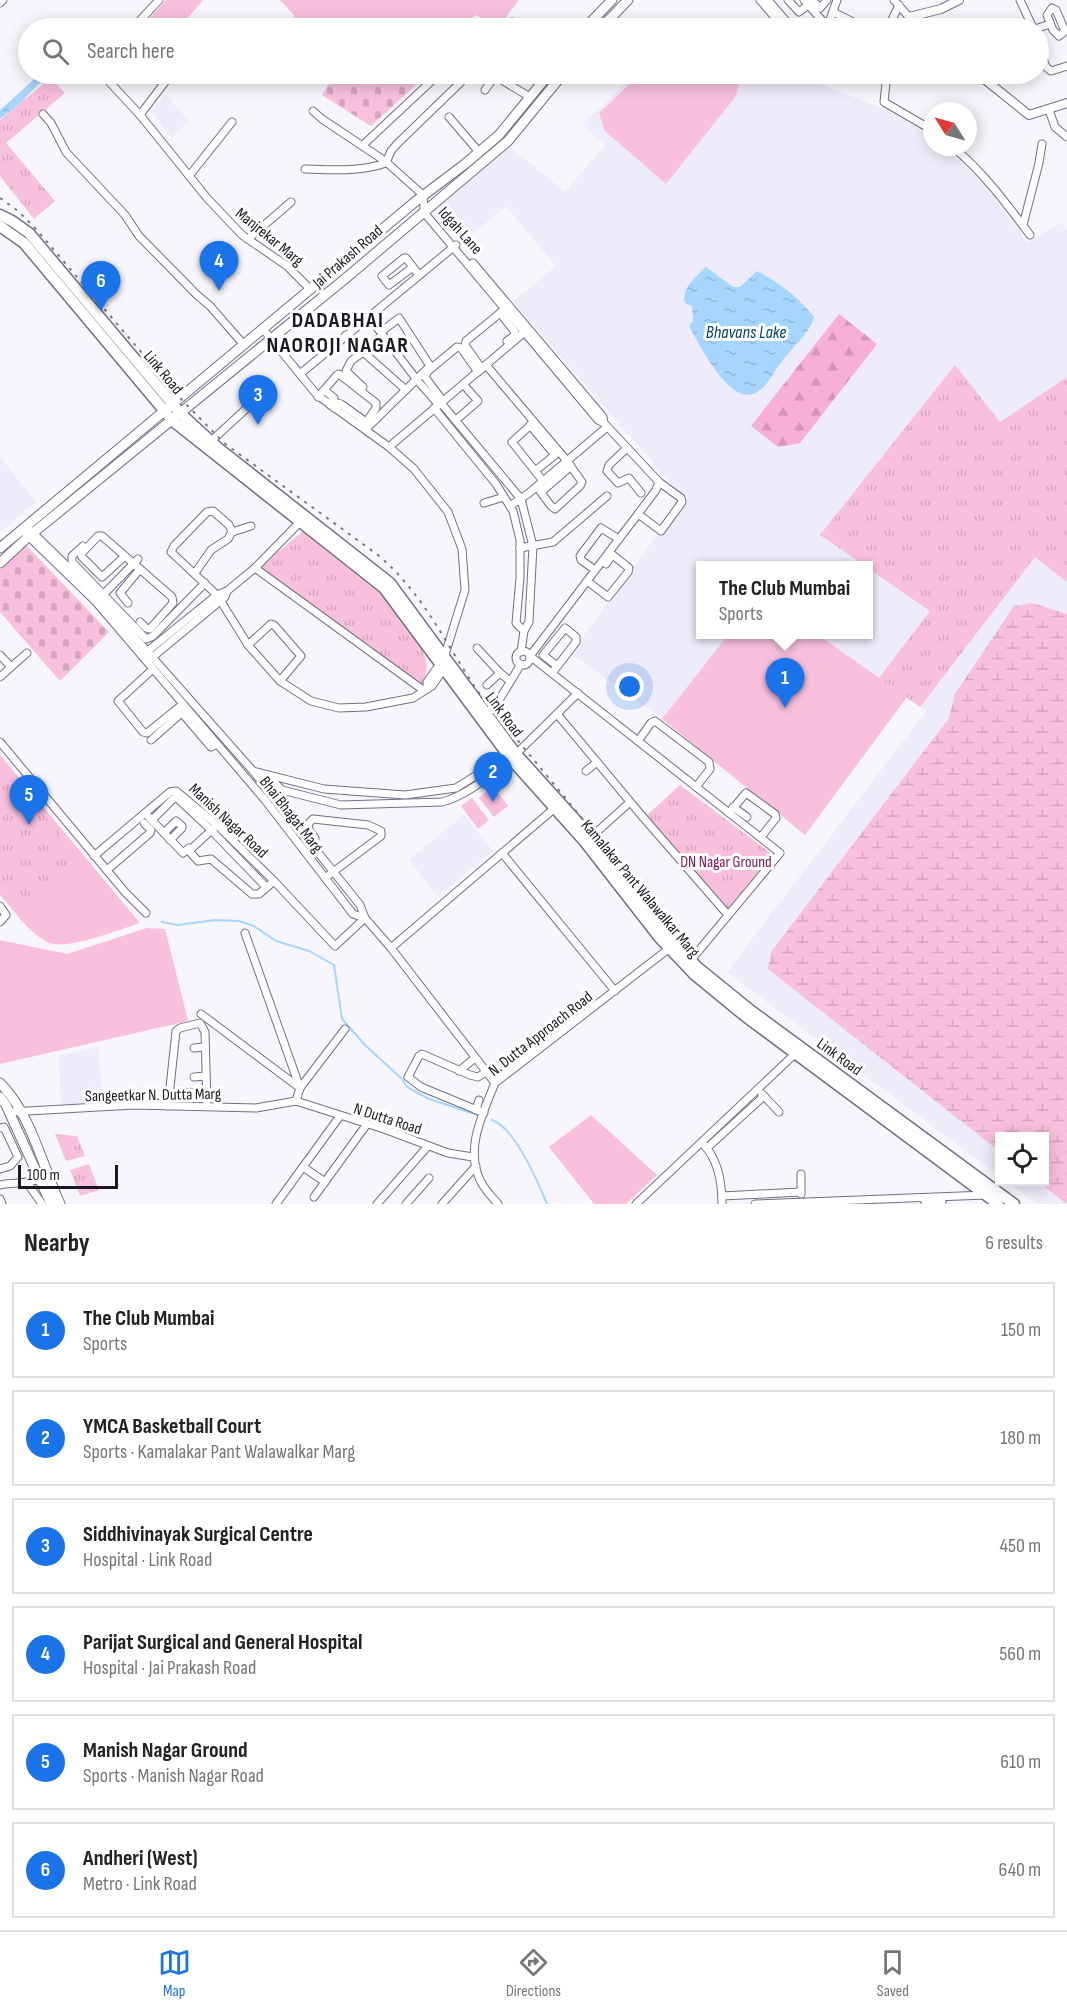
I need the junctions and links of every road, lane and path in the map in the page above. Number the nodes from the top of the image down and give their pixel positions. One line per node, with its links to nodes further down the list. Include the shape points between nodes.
1 (3, 0): 13 (street)
2 (159, 0): 17 (street)
3 (612, 0): 18 (main road)
4 (628, 0): 19 (main road)
5 (760, 0): 20 (street)
6 (768, 0): 21 (street)
7 (788, 0): 12 (street, via 799,12)
8 (827, 0): 12 (street, via 820,8)
9 (837, 0): 15 (street)
10 (959, 0): 16 (street)
11 (1020, 0): 26 (street)
12 (808, 2): 22 (street)
13 (0, 3)
14 (897, 3): 16 (street); 25 (street)
15 (832, 12): 23 (street); 24 (street)
16 (909, 17)
17 (142, 18)
18 (595, 18)
19 (611, 18)
20 (775, 18)
21 (783, 18)
22 (820, 18)
23 (829, 18)
24 (846, 18)
25 (892, 18)
26 (1028, 18)
27 (1048, 18): 28 (street, via 1052,8)
28 (1064, 18): 30 (street, via 1065,31 1059,36)
29 (1049, 21): 30 (street)
30 (1050, 24)
31 (1067, 66): 32 (street)
32 (1049, 69)
33 (111, 84): 49 (street, Manjrekar Marg)
34 (163, 84): 49 (street)
35 (428, 84): 55 (street)
36 (459, 84): 58 (street, via 404,137)
37 (489, 84): 43 (street)
38 (508, 84): 44 (street)
39 (541, 84): 44 (main road, Jai Prakash Road)
40 (555, 84): 63 (main road, Jai Prakash Road, via 508,141)
41 (886, 84): 52 (street, via 884,102)
42 (990, 84): 46 (street, via 1029,115)
43 (485, 90)
44 (530, 97): 56 (main road, Jai Prakash Road, via 499,135)
45 (1067, 103): 46 (street)
46 (1049, 110): 53 (street, via 1055,127)
47 (313, 111): 55 (street)
48 (43, 114): 82 (street, via 66,152 125,215 139,236)
49 (140, 115): 60 (street, Manjrekar Marg)
50 (449, 117): 56 (street)
51 (232, 122): 60 (street)
52 (923, 125)
53 (1067, 137)
54 (1042, 144): 65 (street)
55 (363, 145): 58 (street)
56 (479, 152): 61 (main road, Jai Prakash Road)
57 (964, 156): 65 (street)
58 (386, 163): 59 (street, via 336,171); 61 (street)
59 (305, 169)
60 (189, 176): 68 (street, Manjrekar Marg)
61 (423, 195): 63 (street); 72 (main road, Jai Prakash Road)
62 (291, 202): 68 (street)
63 (425, 211): 69 (street, Idgah Lane); 80 (main road, Jai Prakash Road)
64 (0, 215): 92 (main road, Link Road, via 29,233)
65 (1023, 225): 67 (street)
66 (0, 226): 92 (main road, Link Road, via 24,243)
67 (1030, 235)
68 (248, 239): 72 (street, Manjrekar Marg, via 287,266)
69 (455, 245): 71 (street); 73 (street, Idgah Lane)
70 (413, 267): 71 (street)
71 (419, 275): 74 (street)
72 (311, 290): 76 (main road, Jai Prakash Road)
73 (502, 307): 75 (street, Idgah Lane); 77 (street, Idgah Lane); 84 (street, via 466,341 465,345)
74 (369, 317): 78 (street); 79 (street)
75 (514, 326): 77 (street, Idgah Lane); 81 (street, via 514,336)
76 (263, 328): 80 (street); 82 (main road, Jai Prakash Road)
77 (527, 331): 84 (street); 97 (street, Idgah Lane, via 603,417)
78 (381, 334): 83 (street); 86 (street); 86 (street, via 396,319 401,321 429,363)
79 (346, 335): 83 (street); 85 (street)
80 (272, 339): 85 (street); 94 (main road, Jai Prakash Road)
81 (507, 341)
82 (244, 345): 92 (main road, Jai Prakash Road)
83 (363, 352): 88 (street); 93 (street, via 346,371)
84 (482, 365): 87 (street); 91 (street, via 457,348 428,371 425,377); 96 (street)
85 (300, 374): 90 (street)
86 (417, 380): 88 (street); 91 (street)
87 (463, 384): 91 (street); 95 (street, via 478,401)
88 (406, 390): 93 (street)
89 (261, 395): 101 (street)
90 (327, 399): 98 (street); 98 (street, via 339,374 376,403)
91 (440, 404): 95 (street); 99 (street); 102 (street)
92 (168, 408): 94 (main road, Link Road); 120 (main road, Jai Prakash Road)
93 (386, 409): 98 (street)
94 (177, 417): 101 (main road, Link Road); 120 (main road, Jai Prakash Road)
95 (458, 422): 99 (street); 100 (street)
96 (532, 424): 105 (street); 106 (street, via 512,442); 106 (street, via 555,455)
97 (605, 425): 103 (street, Idgah Lane); 105 (street)
98 (363, 427): 102 (street)
99 (452, 431): 104 (street)
100 (475, 442): 104 (street); 113 (street)
101 (208, 444): 117 (main road, Link Road)
102 (389, 447): 150 (street, via 414,469 448,513 462,549 465,591)
103 (627, 448): 108 (street, Idgah Lane); 110 (street, via 607,471 618,483 628,478)
104 (466, 450): 111 (street)
105 (569, 463): 107 (street); 109 (street); 109 (street, via 582,483 557,507 553,508)
106 (535, 471): 107 (street)
107 (543, 481): 109 (street)
108 (659, 482): 116 (street); 116 (street, Idgah Lane, via 682,502 661,531)
109 (539, 489): 113 (street)
110 (641, 493)
111 (504, 496): 114 (street); 115 (street)
112 (607, 496): 123 (street, via 553,542)
113 (521, 499): 115 (street); 123 (street)
114 (484, 503)
115 (510, 506): 125 (street)
116 (638, 514): 122 (street)
117 (303, 519): 131 (street); 150 (main road, Link Road, via 390,583)
118 (251, 526): 121 (street)
119 (102, 528): 138 (street, via 72,559)
120 (28, 532): 124 (main road, Jai Prakash Road); 128 (main road, Jai Prakash Road); 138 (street)
121 (232, 532): 133 (street, via 211,550); 133 (street, via 229,525 208,511 174,546 172,554)
122 (619, 539): 126 (street); 132 (street, via 601,528 580,556)
123 (533, 546): 125 (street); 142 (street, via 529,622)
124 (0, 548)
125 (520, 548): 142 (street, via 516,623)
126 (610, 554): 130 (street); 132 (street); 134 (street, via 629,568 628,572 608,597)
127 (124, 556): 127 (street, via 100,536 81,554 102,577); 129 (street)
128 (0, 563)
129 (137, 564): 138 (street); 140 (street, via 120,593); 141 (street, via 173,600 150,629)
130 (606, 564)
131 (255, 568): 136 (street); 139 (street, via 225,597)
132 (597, 572): 134 (street)
133 (195, 573): 135 (street)
134 (589, 582): 148 (street)
135 (205, 583): 138 (street, via 150,639); 139 (street)
136 (283, 588): 137 (street); 161 (street)
137 (278, 596)
138 (100, 598): 149 (street, Bhai Bhagat Marg)
139 (218, 598): 143 (street); 149 (street)
140 (128, 603)
141 (140, 622)
142 (524, 631): 145 (street)
143 (248, 645): 157 (street); 157 (street, via 274,625 301,656)
144 (477, 648): 155 (street)
145 (521, 652): 148 (street); 151 (street, via 517,658)
146 (27, 653): 152 (street)
147 (0, 655): 152 (street)
148 (530, 656): 151 (street, via 527,663); 154 (street)
149 (147, 657): 153 (street, Bhai Bhagat Marg); 159 (street)
150 (444, 663): 161 (street, via 432,686); 165 (main road, Kamalakar Pant Walawalkar Marg)
151 (521, 664): 158 (street)
152 (11, 668): 156 (street)
153 (153, 669): 159 (street, Bhai Bhagat Marg); 163 (street, via 118,701 147,733)
154 (554, 670): 154 (street, via 576,640 565,628 543,655); 162 (street)
155 (500, 673): 158 (street); 160 (street)
156 (0, 677)
157 (280, 681): 161 (street, via 311,701 339,708 413,698)
158 (510, 681): 165 (street)
159 (170, 683): 163 (street, Bhai Bhagat Marg); 172 (street)
160 (487, 685)
161 (425, 688)
162 (578, 693): 164 (street); 167 (street)
163 (184, 708): 166 (street); 171 (street, Bhai Bhagat Marg, via 201,732)
164 (557, 714): 169 (street); 170 (street)
165 (484, 718): 169 (main road, Kamalakar Pant Walawalkar Marg)
166 (151, 740)
167 (638, 741): 175 (street); 175 (street, via 656,721 708,761 710,769)
168 (0, 742): 192 (street)
169 (511, 755): 174 (street, via 456,788 405,795 324,789); 174 (street, via 480,783 442,802 341,805 282,789); 179 (main road, Kamalakar Pant Walawalkar Marg)
170 (597, 762): 173 (street); 177 (street)
171 (236, 767): 172 (street); 178 (street, Bhai Bhagat Marg)
172 (253, 771): 174 (street); 176 (street)
173 (586, 771)
174 (267, 775)
175 (696, 787): 180 (street)
176 (275, 799): 178 (street); 190 (street)
177 (630, 802): 186 (street); 200 (street)
178 (268, 804): 195 (street, Bhai Bhagat Marg)
179 (557, 806): 191 (street); 204 (main road, Kamalakar Pant Walawalkar Marg)
180 (733, 811): 182 (street); 188 (street); 188 (street, via 746,793 775,814)
181 (145, 813): 183 (street); 185 (street, Manish Nagar Road, via 176,791); 192 (street, Manish Nagar Road)
182 (747, 817)
183 (152, 820): 185 (street, via 177,798); 187 (street)
184 (144, 823): 193 (street, via 151,832)
185 (213, 826): 189 (street, via 184,853); 196 (street, Manish Nagar Road); 197 (street); 197 (street, via 190,853 200,862 211,859 250,893 259,894)
186 (599, 830)
187 (164, 833): 189 (street); 189 (street, via 176,821 182,826)
188 (761, 837): 200 (street, via 780,853)
189 (170, 840)
190 (310, 843): 194 (street); 194 (street, via 315,838 308,824 314,819 368,825 381,831 381,836)
191 (502, 853): 205 (street); 208 (street)
192 (94, 856): 193 (street)
193 (107, 870): 199 (street)
194 (333, 872): 195 (street); 201 (street, via 360,905)
195 (326, 878): 201 (street, Bhai Bhagat Marg, via 353,914)
196 (274, 880): 197 (street); 201 (street, Manish Nagar Road, via 335,946)
197 (266, 887)
198 (0, 906): 202 (street, via 6,915)
199 (146, 913)
200 (728, 915): 206 (street)
201 (365, 918): 205 (street, Bhai Bhagat Marg)
202 (0, 922)
203 (245, 933): 221 (street)
204 (671, 946): 206 (main road); 207 (main road, Kamalakar Pant Walawalkar Marg); 208 (street, N. Dutta Approach Road)
205 (391, 948): 214 (street, Bhai Bhagat Marg)
206 (690, 960): 207 (main road)
207 (710, 983): 213 (main road, Kamalakar Pant Walawalkar Marg)
208 (615, 991): 220 (street, N. Dutta Approach Road)
209 (201, 1014): 221 (street)
210 (345, 1029): 221 (street)
211 (205, 1047): 212 (street); 217 (street); 223 (street, via 200,1023 176,1031)
212 (194, 1048)
213 (799, 1050): 222 (street); 257 (main road, Kamalakar Pant Walawalkar Marg)
214 (475, 1058): 215 (street); 216 (street, Bhai Bhagat Marg)
215 (459, 1071): 216 (street, via 477,1077); 231 (street, via 422,1054 408,1077 421,1088)
216 (486, 1072): 220 (street, Bhai Bhagat Marg)
217 (206, 1076): 218 (street); 224 (street)
218 (194, 1077)
219 (0, 1083): 232 (main road)
220 (495, 1083): 235 (street, N. Dutta Approach Road)
221 (300, 1088): 227 (street)
222 (757, 1089): 225 (street); 239 (street)
223 (170, 1093): 224 (street); 229 (street)
224 (206, 1093): 230 (street)
225 (764, 1096): 234 (street); 241 (street)
226 (1, 1100): 233 (main road)
227 (296, 1101): 230 (street, Sangeetkar N. Dutta Marg, via 256,1108); 236 (street, N Dutta Road)
228 (479, 1101): 231 (street)
229 (168, 1106): 230 (street, Sangeetkar N. Dutta Marg); 232 (street, Sangeetkar N. Dutta Marg)
230 (207, 1106)
231 (476, 1110): 235 (street)
232 (20, 1111): 233 (street, Sangeetkar N. Dutta Marg); 270 (main road)
233 (10, 1112): 244 (main road)
234 (779, 1112)
235 (484, 1113): 246 (street, N. Dutta Approach Road)
236 (340, 1116): 237 (street, N Dutta Road); 248 (street)
237 (367, 1124): 242 (street, N Dutta Road); 253 (street)
238 (0, 1128): 245 (street, via 4,1127)
239 (708, 1134): 240 (street); 241 (street)
240 (701, 1141): 243 (street); 276 (street)
241 (715, 1141): 243 (street)
242 (428, 1146): 246 (street, N Dutta Road); 272 (street)
243 (707, 1148): 261 (street, via 716,1163)
244 (29, 1155): 245 (street); 252 (main road)
245 (18, 1157): 249 (street)
246 (473, 1157): 247 (street)
247 (476, 1166): 274 (street); 275 (street, via 480,1182)
248 (303, 1167): 253 (street); 271 (street)
249 (0, 1170)
250 (801, 1174): 256 (street)
251 (429, 1178): 273 (street)
252 (40, 1179): 254 (street); 269 (main road)
253 (325, 1182): 259 (street)
254 (28, 1184): 255 (street); 268 (street)
255 (0, 1185)
256 (801, 1192): 258 (street); 266 (street)
257 (991, 1192): 263 (street); 282 (main road, Kamalakar Pant Walawalkar Marg); 283 (main road)
258 (741, 1195): 261 (street); 277 (street)
259 (314, 1197)
260 (0, 1199): 267 (street)
261 (722, 1200)
262 (925, 1201): 263 (street); 265 (street); 280 (street)
263 (942, 1201): 281 (street, via 965,1199)
264 (853, 1202): 265 (street); 266 (street)
265 (870, 1202)
266 (796, 1203): 279 (street)
267 (3, 1204)
268 (42, 1204)
269 (51, 1204)
270 (60, 1204)
271 (276, 1204)
272 (377, 1204)
273 (406, 1204)
274 (442, 1204)
275 (498, 1204)
276 (636, 1204)
277 (742, 1204)
278 (755, 1204): 279 (street)
279 (778, 1204)
280 (903, 1204)
281 (968, 1204)
282 (998, 1204)
283 (1014, 1204)

